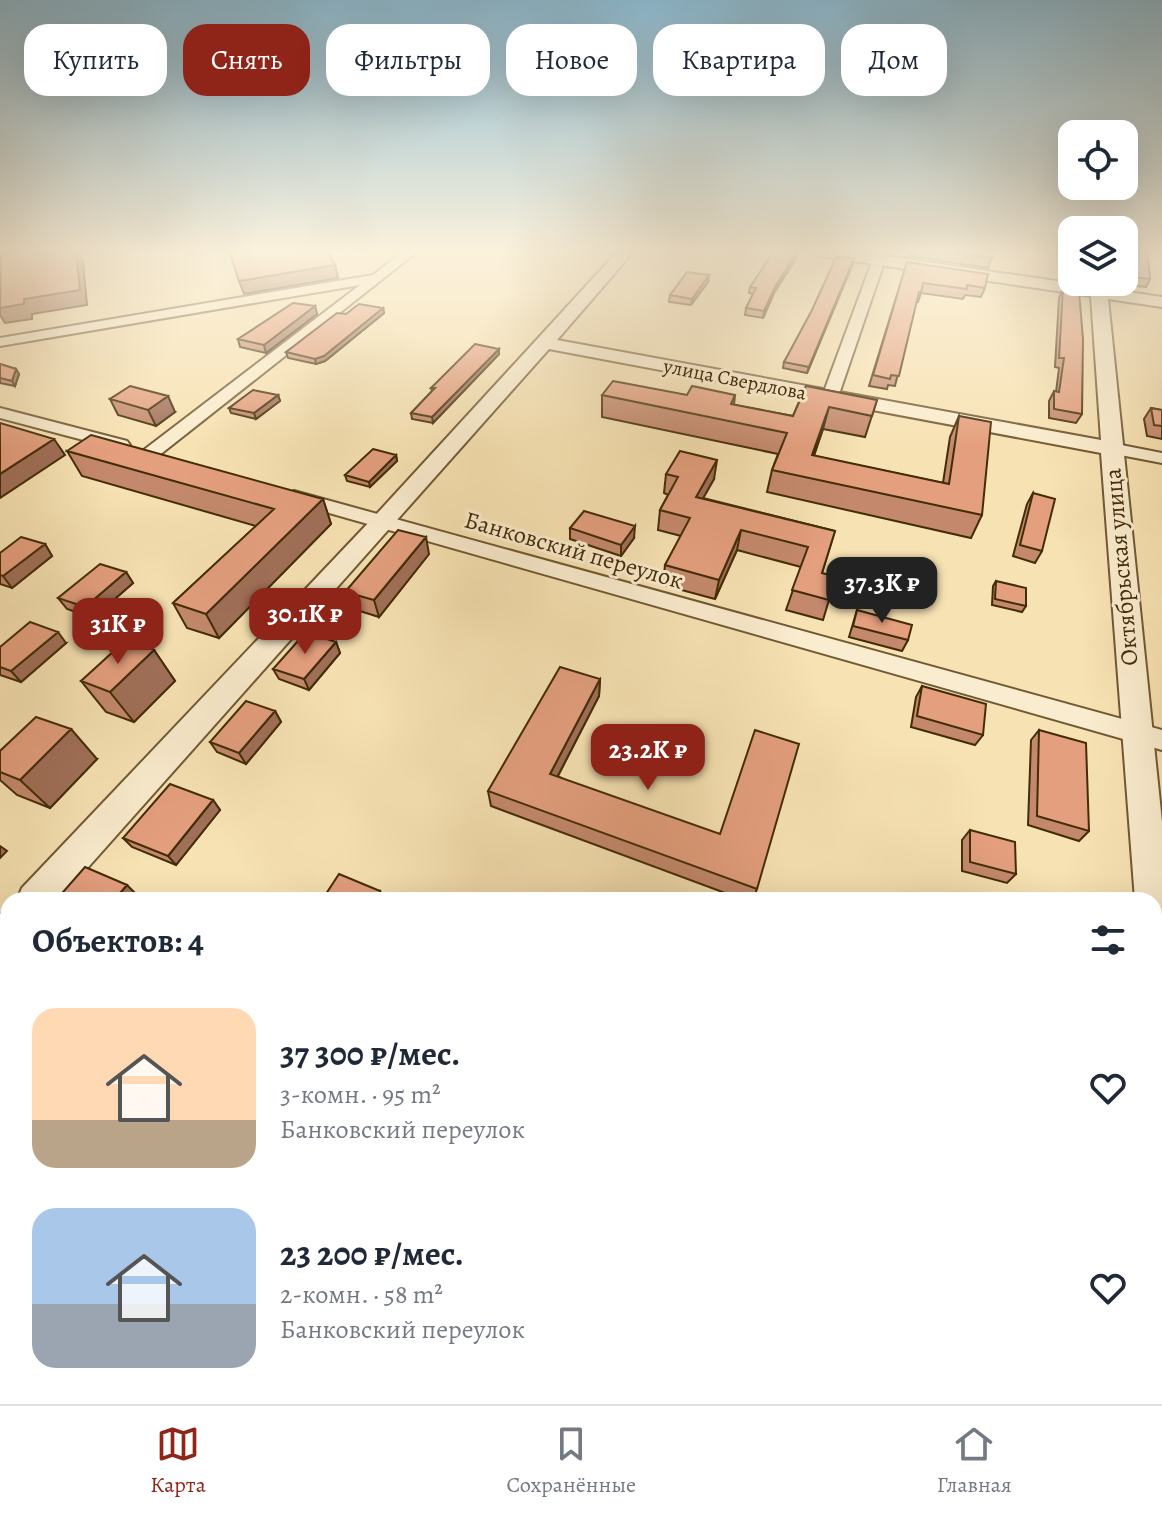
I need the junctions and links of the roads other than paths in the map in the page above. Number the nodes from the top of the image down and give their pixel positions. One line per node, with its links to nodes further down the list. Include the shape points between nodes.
1 (150, 317): 6 (street)
2 (327, 317): 11 (street)
3 (568, 317): 7 (street)
4 (859, 317): 8 (street)
5 (1101, 317): 10 (street, Октябрьская улица)
6 (0, 342)
7 (544, 343): 8 (street, улица Свердлова); 15 (street)
8 (830, 397): 10 (street, улица Свердлова)
9 (1, 414): 11 (street)
10 (1111, 448): 12 (street, улица Свердлова); 16 (street, Октябрьская улица)
11 (151, 453): 13 (street)
12 (1162, 458)
13 (180, 462)
14 (267, 488): 15 (street, Банковский переулок)
15 (382, 523): 16 (street, Банковский переулок); 17 (street)
16 (1149, 737): 18 (street, Октябрьская улица)
17 (42, 892)
18 (1153, 892)

